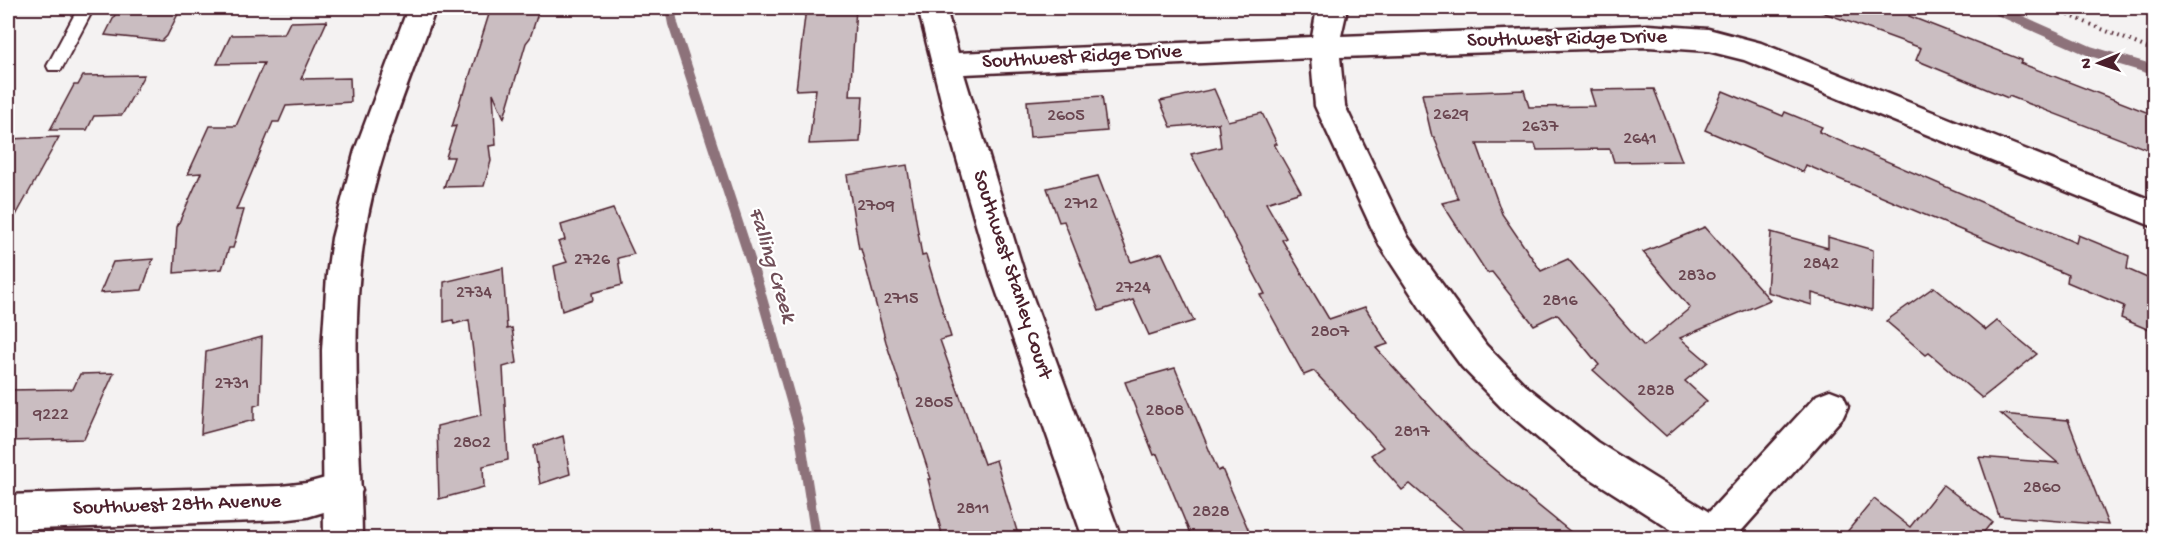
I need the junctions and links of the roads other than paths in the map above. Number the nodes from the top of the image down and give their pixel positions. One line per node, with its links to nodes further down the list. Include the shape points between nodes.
1 (86, 8): 7 (lane)
2 (422, 8): 10 (street, via 363,176 348,239 341,327)
3 (932, 8): 6 (street, Southwest Stanley Court)
4 (1330, 8): 5 (street)
5 (1324, 47): 6 (street, Southwest Ridge Drive); 8 (street, Southwest Ridge Drive, via 1648,36 1708,40 1751,51); 12 (street, via 1329,106 1362,179 1396,246 1474,356 1513,396 1584,453)
6 (947, 64): 14 (street, Southwest Stanley Court, via 1008,276)
7 (55, 66)
8 (2154, 214)
9 (1830, 406): 12 (street)
10 (344, 490): 11 (street, Southwest 28th Avenue, via 281,503); 13 (street)
11 (8, 513)
12 (1714, 537)
13 (343, 538)
14 (1102, 538)

